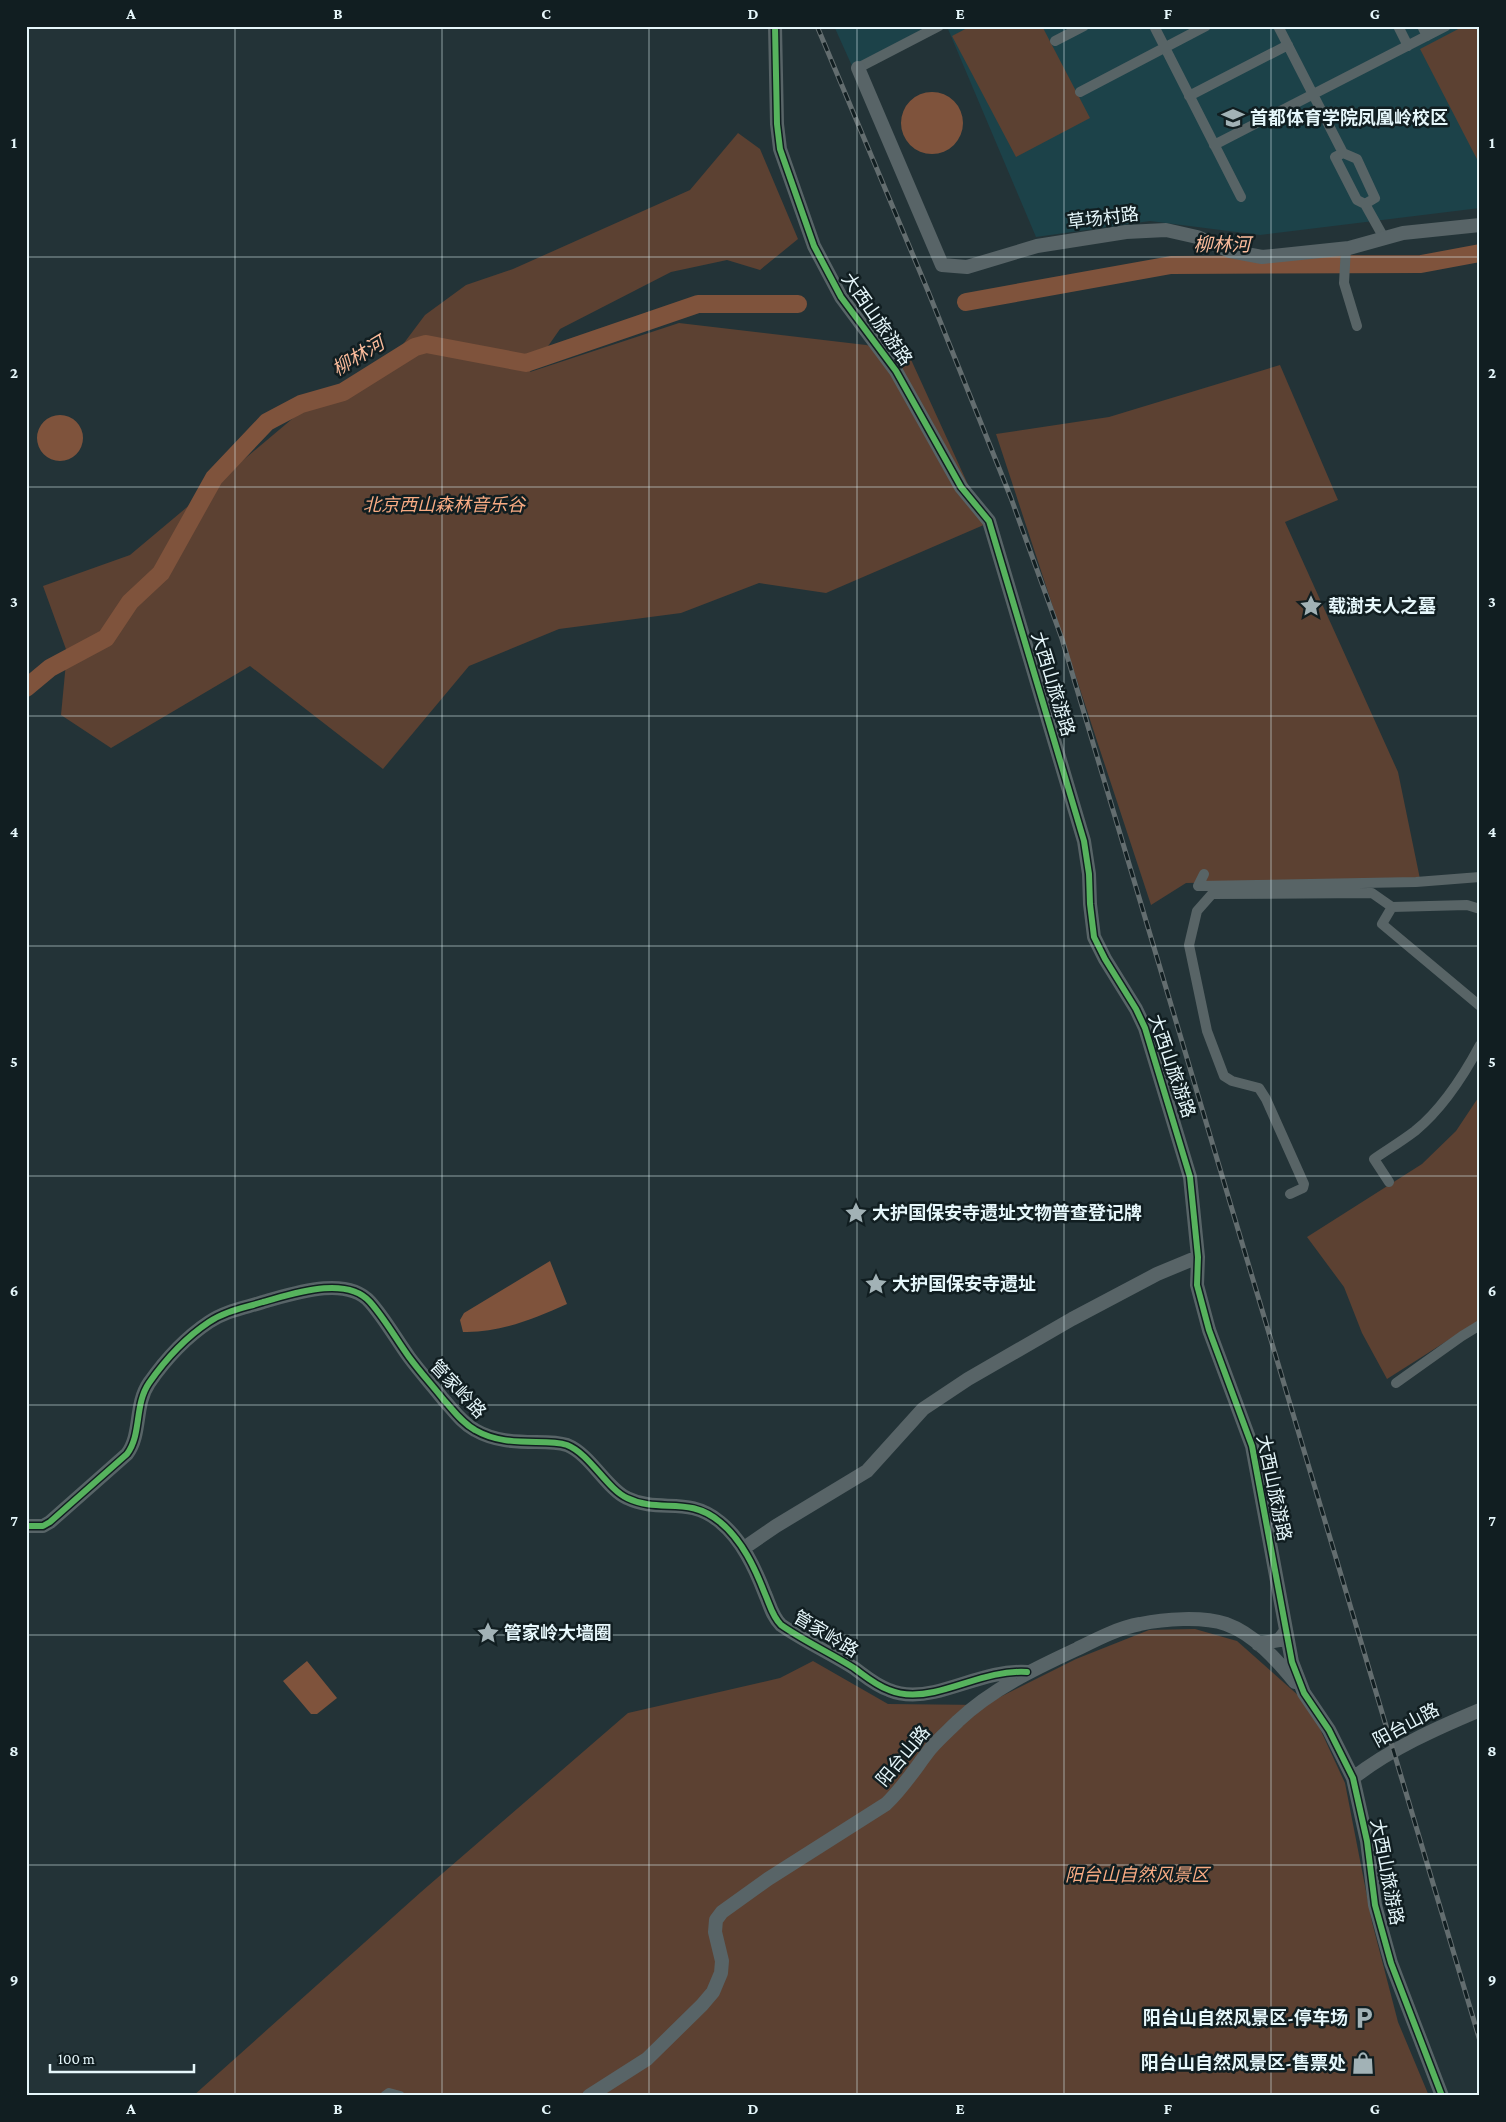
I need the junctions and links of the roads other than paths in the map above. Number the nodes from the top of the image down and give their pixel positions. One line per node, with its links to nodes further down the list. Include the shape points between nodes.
1 (776, 26): 35 (street, 大西山旅游路, via 780,149 814,246 841,297 896,371 960,487 989,522 1084,841 1094,937 1145,1028 1184,1151 1190,1177)
2 (939, 26): 15 (street)
3 (1084, 26): 11 (street)
4 (1154, 26): 14 (street)
5 (1206, 26): 14 (street)
6 (1278, 26): 12 (street)
7 (1398, 26): 13 (street)
8 (1422, 26): 10 (street)
9 (1446, 26): 10 (street)
10 (1427, 36): 13 (street)
11 (1055, 41)
12 (1288, 45): 17 (street); 18 (street)
13 (1408, 46): 17 (street)
14 (1165, 48): 16 (street); 18 (street)
15 (858, 68): 25 (street, 草场村路, via 942,265 967,267 1037,246 1126,232 1166,230 1197,237 1230,251 1262,257)
16 (1080, 92)
17 (1313, 94): 19 (street); 20 (street)
18 (1189, 96): 19 (street)
19 (1214, 145): 21 (street)
20 (1343, 153): 22 (street, via 1335,157 1357,200); 22 (street, via 1357,159 1375,198)
21 (1241, 197)
22 (1365, 204): 24 (street)
23 (1480, 225): 24 (street, 草场村路, via 1402,233)
24 (1384, 238): 25 (street, 草场村路)
25 (1346, 252): 26 (street, via 1344,283)
26 (1357, 326)
27 (1204, 874): 28 (street, via 1198,886 1416,882)
28 (1480, 877)
29 (1392, 907): 30 (street, via 1467,905); 31 (street, via 1382,924); 34 (street, via 1372,894 1212,894 1197,911 1189,945 1207,1031 1224,1076 1259,1088 1266,1099 1304,1184)
30 (1480, 909)
31 (1480, 1006)
32 (1480, 1045): 33 (street, via 1444,1100 1416,1130 1374,1159)
33 (1390, 1182)
34 (1290, 1194)
35 (1198, 1257): 39 (street, via 1157,1274 968,1379 923,1409 867,1472); 40 (street, 大西山旅游路, via 1197,1285 1204,1313 1252,1446)
36 (1480, 1325): 37 (street)
37 (1396, 1383)
38 (26, 1526): 39 (street, 管家岭路, via 43,1526 50,1522 134,1446 140,1402 147,1385 191,1336 228,1312 322,1288 356,1293 368,1300 410,1359 466,1424 476,1431 513,1442 566,1445 579,1452 625,1498 647,1506 695,1508 720,1522)
39 (744, 1548): 42 (street, 管家岭路, via 774,1617 781,1625 890,1691 913,1695 978,1678)
40 (1286, 1631): 41 (street, via 1278,1640); 43 (street, 大西山旅游路, via 1292,1662)
41 (1258, 1644): 42 (street, 阳台山路, via 1226,1624 1205,1620 1161,1620 1106,1635); 43 (street, 阳台山路)
42 (1027, 1672): 48 (street, 阳台山路, via 984,1699 959,1720 886,1804 722,1912 716,1920 714,1932 722,1961 721,1973 713,1992 647,2059)
43 (1304, 1693): 45 (street, 大西山旅游路, via 1329,1730)
44 (1480, 1710): 45 (street, 阳台山路, via 1405,1746)
45 (1353, 1778): 49 (street, 大西山旅游路, via 1367,1840 1375,1905 1391,1963)
46 (385, 2096): 47 (street, via 389,2093)
47 (400, 2096)
48 (589, 2096)
49 (1442, 2096)

